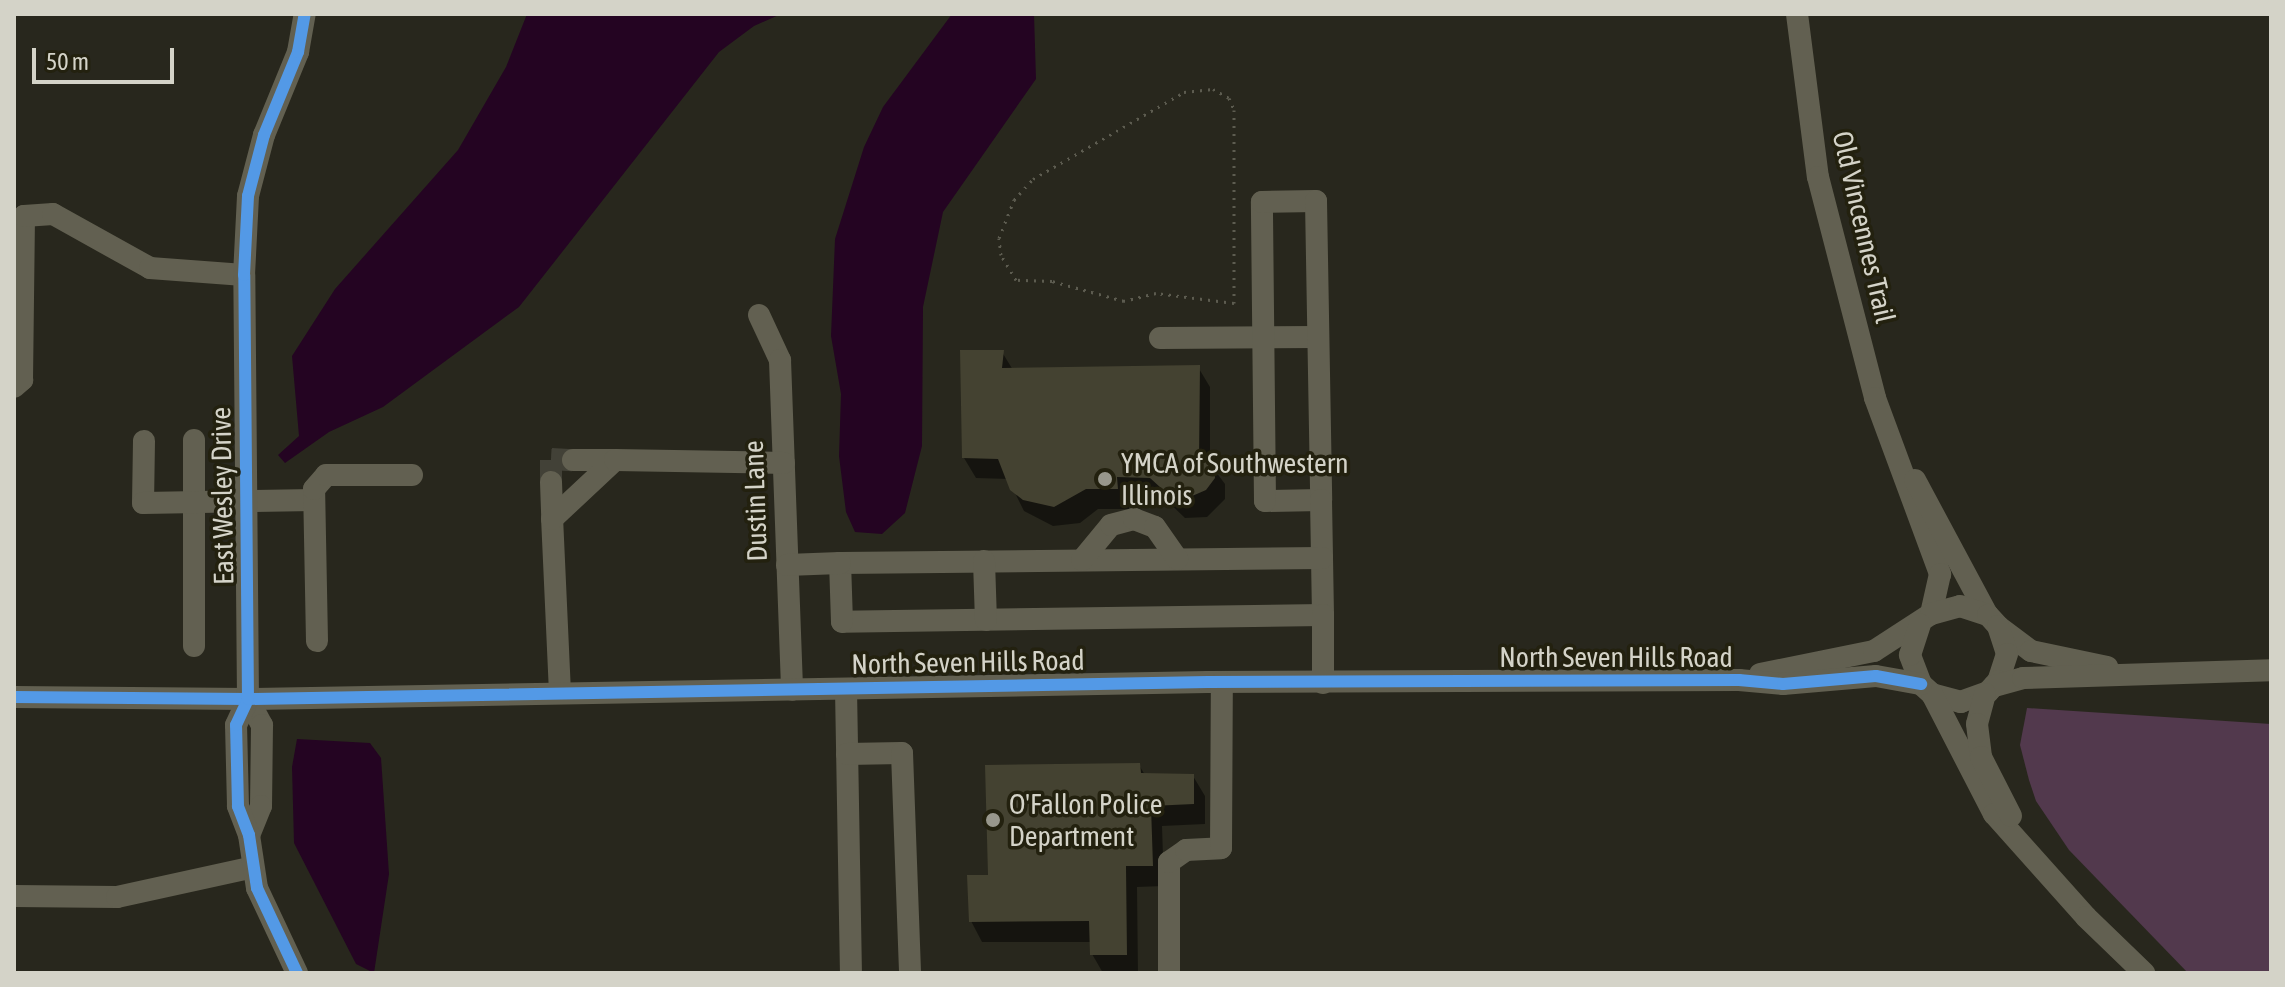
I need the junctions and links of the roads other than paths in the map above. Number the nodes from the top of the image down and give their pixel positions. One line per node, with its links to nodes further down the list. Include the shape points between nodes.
1 (305, 14): 3 (street, East Wesley Drive, via 288,83 255,165)
2 (1797, 14): 11 (street, Old Vincennes Trail, via 1818,177 1875,398)
3 (244, 275): 8 (street, via 150,268 53,214 24,216 22,380); 19 (street, East Wesley Drive)
4 (759, 315): 14 (street, Dustin Lane, via 780,360)
5 (1318, 337): 7 (street); 7 (street, via 1316,201 1262,202); 18 (street)
6 (1160, 338): 7 (street)
7 (1264, 338): 18 (street, via 1265,501)
8 (14, 387)
9 (194, 440): 20 (street)
10 (144, 441): 20 (street, via 143,503)
11 (1894, 449): 30 (street, Old Vincennes Trail, via 1940,574); 31 (street, Old Vincennes Trail, via 1933,506 1959,569)
12 (573, 460): 13 (street)
13 (615, 460): 14 (street); 21 (street)
14 (784, 463): 27 (street, Dustin Lane)
15 (412, 475): 17 (street, via 326,475 314,489)
16 (551, 482): 21 (street)
17 (314, 500): 19 (street); 32 (street)
18 (1321, 500): 22 (street)
19 (246, 502): 20 (street); 45 (street, East Wesley Drive)
20 (194, 503): 33 (street)
21 (552, 519): 43 (street)
22 (1322, 558): 23 (street); 28 (street)
23 (1177, 559): 24 (street); 24 (street, via 1155,527 1134,519 1111,525)
24 (1082, 560): 25 (street)
25 (984, 561): 26 (street); 29 (street)
26 (840, 563): 27 (street); 29 (street, via 842,622)
27 (787, 565): 41 (street, Dustin Lane)
28 (1323, 615): 29 (street); 38 (street)
29 (986, 620)
30 (1925, 620): 31 (street, via 1960,606); 36 (street, North Seven Hills Road, via 1874,651); 40 (street, via 1910,655)
31 (1993, 621): 35 (street, via 2043,655); 42 (street, via 2007,654)
32 (317, 641)
33 (194, 646)
34 (2271, 670): 35 (street)
35 (2128, 672): 42 (street, via 2023,678)
36 (1739, 680): 38 (street, North Seven Hills Road); 40 (street, North Seven Hills Road, via 1826,684 1876,676)
37 (1222, 682): 38 (street, North Seven Hills Road); 39 (street, North Seven Hills Road); 53 (street, via 1221,848 1186,850 1169,862)
38 (1323, 683)
39 (846, 689): 41 (street, North Seven Hills Road); 46 (street)
40 (1926, 689): 42 (street, via 1961,702); 47 (street, via 1978,791)
41 (792, 690): 43 (street, North Seven Hills Road)
42 (1989, 690): 47 (street, via 1977,724 1981,757)
43 (560, 693): 45 (street, North Seven Hills Road)
44 (14, 697): 45 (street, North Seven Hills Road)
45 (248, 699): 48 (street, East Wesley Drive, via 236,725 238,806)
46 (847, 754): 51 (street); 52 (street, via 902,753)
47 (2022, 843): 54 (street)
48 (253, 867): 49 (street, via 117,897); 50 (street, East Wesley Drive, via 279,943)
49 (14, 896)
50 (297, 973)
51 (851, 973)
52 (910, 973)
53 (1169, 973)
54 (2144, 973)

